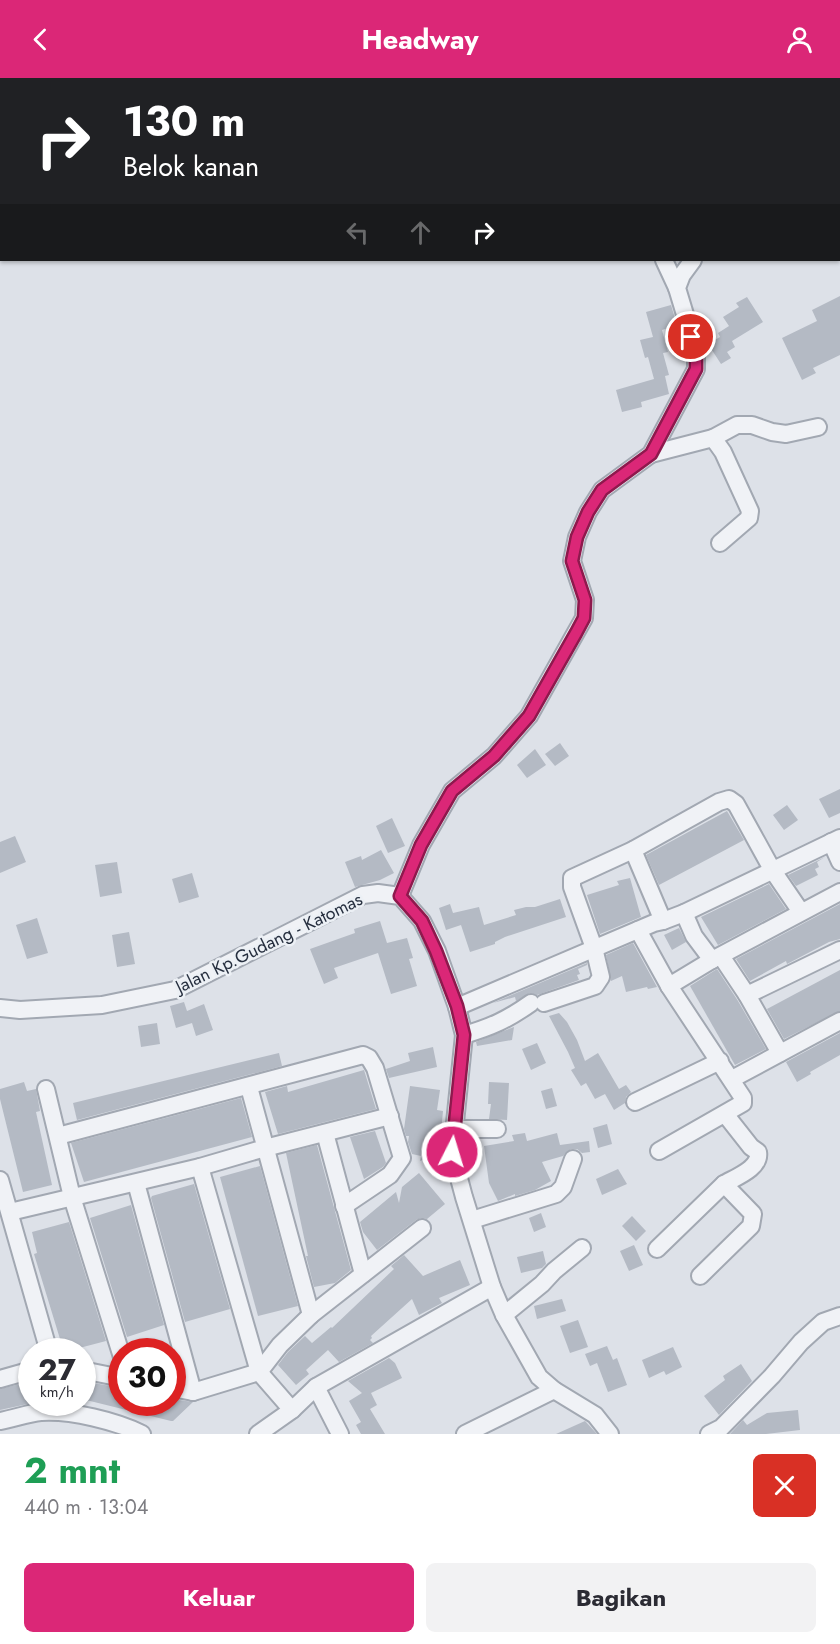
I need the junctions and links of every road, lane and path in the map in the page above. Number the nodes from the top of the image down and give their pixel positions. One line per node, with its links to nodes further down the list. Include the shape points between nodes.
1 (664, 261): 3 (street)
2 (692, 261): 3 (street)
3 (677, 288): 6 (street, via 696,351 696,369)
4 (818, 427): 5 (street, via 786,434 737,425)
5 (713, 438): 6 (street); 7 (street, via 750,511 749,518)
6 (651, 454): 13 (street, via 602,490 588,512 572,561 585,600 584,618 529,716 494,756 452,791 421,845)
7 (720, 543)
8 (835, 840): 10 (street); 11 (street)
9 (633, 850): 11 (street, via 729,799 736,804); 16 (street); 18 (street, via 572,878)
10 (840, 862)
11 (773, 871): 14 (street); 15 (street)
12 (840, 892): 14 (street)
13 (400, 896): 23 (street, via 422,921); 24 (street, Jalan Kp.Gudang - Katomas, via 363,895 175,990 102,1005)
14 (801, 912): 20 (street)
15 (684, 913): 16 (street); 20 (street, via 694,936)
16 (663, 921): 17 (street)
17 (638, 930): 18 (street); 21 (street)
18 (594, 948): 23 (street); 26 (street, via 601,977 595,986 537,1003 494,1026)
19 (840, 950): 22 (street)
20 (716, 958): 21 (street); 22 (street)
21 (669, 986): 28 (street)
22 (747, 995): 27 (street)
23 (457, 1006): 26 (street)
24 (0, 1008)
25 (838, 1026): 27 (street)
26 (464, 1035): 35 (street)
27 (780, 1053): 29 (street)
28 (720, 1061): 29 (street); 32 (street)
29 (732, 1079): 33 (street, via 743,1098 742,1103)
30 (249, 1087): 34 (street, via 363,1055 375,1068); 38 (street); 39 (street)
31 (46, 1089): 38 (street)
32 (635, 1102)
33 (725, 1114): 40 (street); 45 (street, via 759,1158 756,1164)
34 (390, 1116): 37 (street); 47 (street, via 402,1158 390,1175)
35 (454, 1129): 36 (street); 49 (street, via 452,1152)
36 (497, 1129)
37 (325, 1133): 39 (street); 47 (street)
38 (58, 1136): 46 (street)
39 (265, 1148): 42 (street); 56 (street)
40 (659, 1151)
41 (573, 1159): 49 (street, via 563,1187 556,1194)
42 (200, 1167): 44 (street); 61 (street)
43 (0, 1180): 48 (street)
44 (136, 1183): 46 (street); 67 (street)
45 (724, 1184): 52 (street); 54 (street, via 753,1214 753,1221)
46 (72, 1197): 48 (street); 60 (street)
47 (344, 1206): 53 (street)
48 (5, 1207): 59 (street)
49 (472, 1220): 55 (street)
50 (422, 1228): 53 (street)
51 (582, 1248): 57 (street)
52 (657, 1249)
53 (363, 1274): 56 (street)
54 (700, 1276)
55 (492, 1287): 57 (street); 64 (street)
56 (311, 1315): 61 (street)
57 (504, 1315): 65 (street, via 539,1377)
58 (840, 1316): 75 (street, via 824,1322 801,1342 721,1428)
59 (45, 1338)
60 (116, 1338)
61 (259, 1372): 67 (street); 68 (street)
62 (18, 1374): 63 (street)
63 (0, 1379)
64 (316, 1388): 68 (street); 72 (street)
65 (554, 1390): 73 (street); 74 (street, via 595,1415)
66 (186, 1391): 67 (street)
67 (193, 1392)
68 (292, 1410): 71 (street)
69 (3, 1425): 70 (street, via 50,1412 94,1417)
70 (142, 1434)
71 (258, 1434)
72 (340, 1434)
73 (465, 1434)
74 (610, 1434)
75 (709, 1434)

